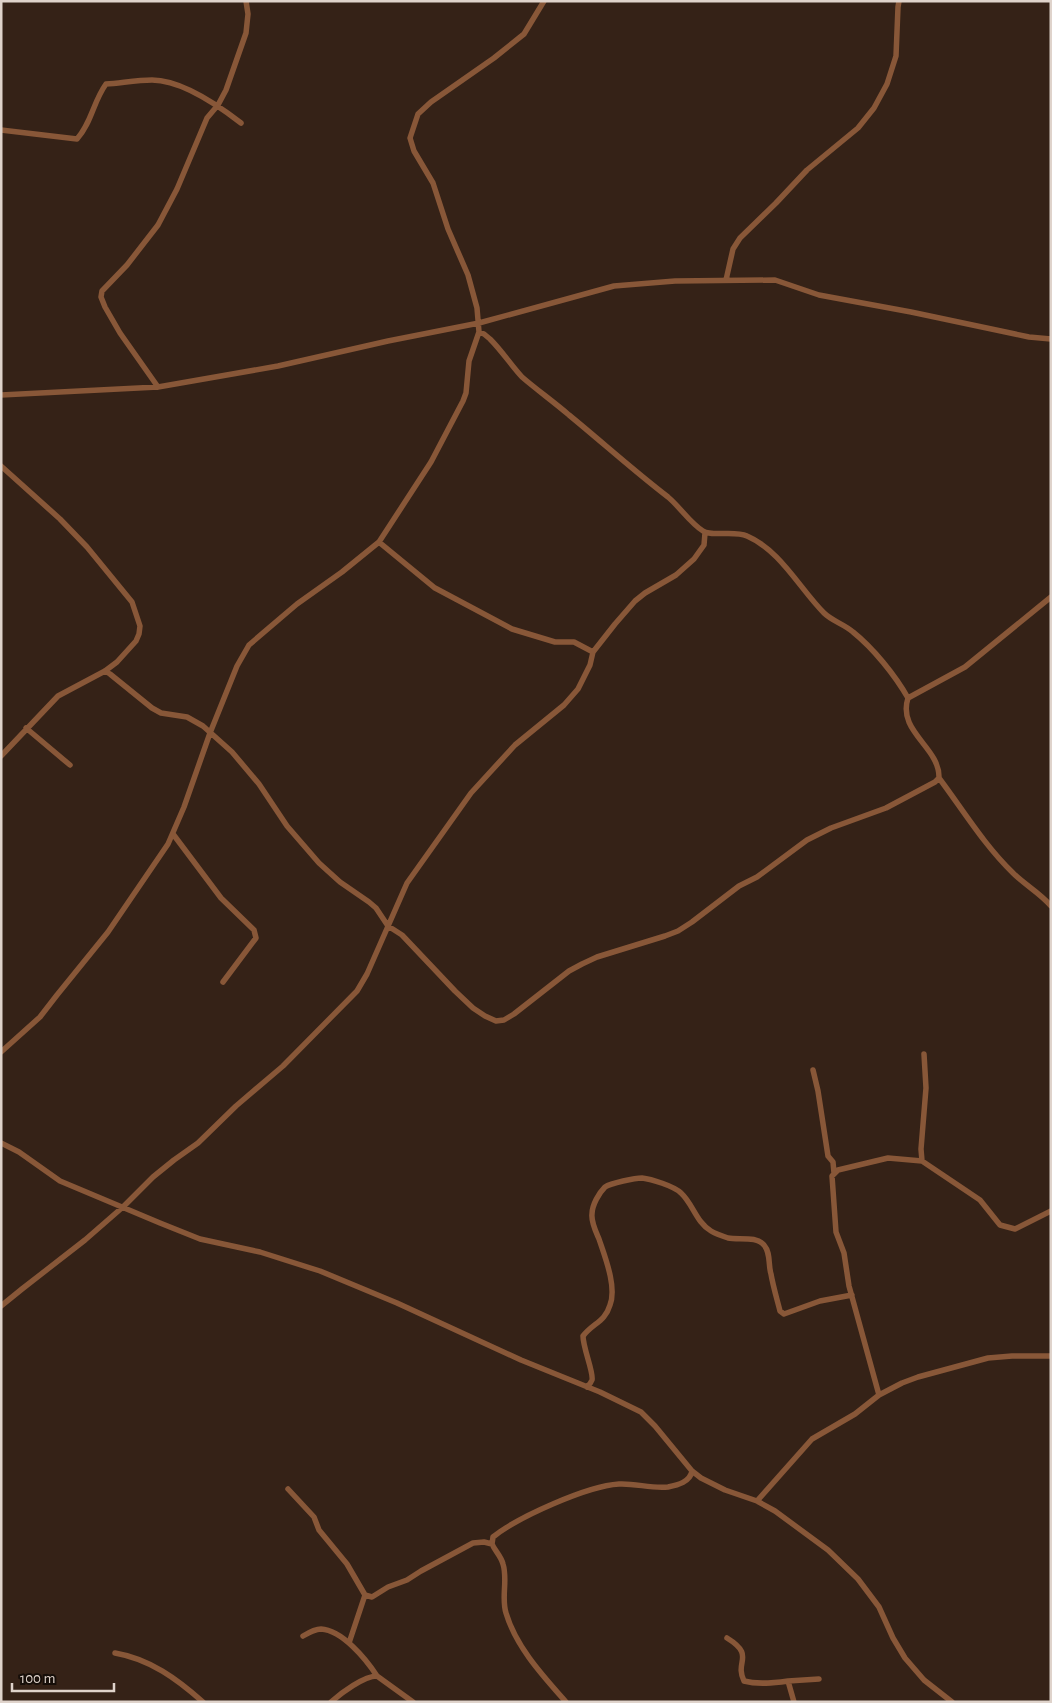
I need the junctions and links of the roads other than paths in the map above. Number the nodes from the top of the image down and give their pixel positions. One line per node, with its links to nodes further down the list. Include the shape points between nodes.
1 (246, 1): 4 (street, via 246,33 230,81)
2 (544, 1): 8 (street, via 524,34 418,114 410,138 433,183 468,275)
3 (899, 1): 7 (street, via 896,56 887,84 874,108 858,128 807,170 740,238 733,249)
4 (218, 104): 5 (street); 6 (street, via 180,86 154,80 106,84 85,130 77,139); 11 (street, via 207,118 158,225 102,291 102,301 120,333)
5 (241, 123)
6 (1, 130)
7 (726, 280): 8 (street, via 614,286); 10 (street, via 775,280 819,295)
8 (479, 323): 9 (street); 11 (street, via 278,366)
9 (479, 332): 14 (street, via 490,339 523,377 676,504); 15 (street, via 469,361 463,401 431,462)
10 (1051, 339)
11 (158, 387): 12 (street)
12 (1, 395)
13 (1, 466): 18 (street, via 87,547 132,602 139,634 129,650)
14 (705, 533): 17 (street, via 704,545 694,559 676,575 635,601); 19 (street, via 738,533 766,549 785,566 826,615 864,641)
15 (379, 542): 17 (street, via 436,588 512,629 555,642 574,642); 21 (street, via 249,645)
16 (1051, 597): 19 (street, via 965,667)
17 (593, 652): 27 (street, via 578,689 564,705 515,744 471,793 407,883)
18 (105, 671): 20 (street, via 58,696); 21 (street, via 152,708 187,717)
19 (910, 696): 24 (street, via 905,706 909,724 937,766)
20 (26, 728): 22 (street); 23 (street)
21 (210, 733): 25 (street); 27 (street, via 260,784 287,826 319,863 370,902)
22 (1, 756)
23 (70, 765)
24 (939, 778): 26 (street, via 989,848 1013,874); 27 (street, via 894,804 807,840 678,931 582,964 504,1020 496,1021 473,1008 402,935)
25 (173, 834): 28 (street, via 221,898 254,930 256,938); 29 (street, via 108,932 40,1017)
26 (1051, 906)
27 (388, 926): 35 (street, via 356,991 283,1066 198,1143 153,1177)
28 (223, 982)
29 (1, 1052)
30 (924, 1054): 33 (street, via 926,1088)
31 (813, 1070): 34 (street)
32 (1, 1143): 35 (street, via 60,1181)
33 (922, 1161): 34 (street, via 888,1158); 36 (street, via 980,1200 1000,1225 1015,1229)
34 (834, 1173): 37 (street, via 835,1224)
35 (124, 1206): 38 (street); 40 (street, via 200,1238 320,1271)
36 (1051, 1211)
37 (852, 1294): 40 (street, via 784,1314 780,1311 769,1256 762,1242 716,1234 706,1228 680,1192 666,1185 641,1178 606,1187 596,1200 592,1214 609,1271 612,1303 601,1321 583,1336 592,1374); 41 (street)
38 (1, 1306)
39 (1051, 1356): 41 (street, via 988,1358 918,1377)
40 (587, 1387): 42 (street, via 641,1412)
41 (879, 1395): 44 (street, via 812,1439)
42 (692, 1471): 44 (street, via 725,1490); 45 (street, via 682,1483 668,1487 620,1484 574,1495 497,1534)
43 (288, 1489): 46 (street, via 314,1517 319,1530 347,1564)
44 (757, 1501): 59 (street, via 804,1531 858,1579 879,1607 905,1658 924,1680)
45 (492, 1544): 46 (street, via 473,1543 372,1597); 57 (street, via 504,1566 506,1614 516,1636 534,1664)
46 (365, 1595): 49 (street)
47 (303, 1636): 49 (street, via 320,1629 331,1631)
48 (726, 1638): 53 (street, via 742,1650 744,1681)
49 (349, 1643): 51 (street)
50 (115, 1653): 54 (street, via 155,1666)
51 (377, 1676): 55 (street, via 365,1679); 56 (street)
52 (820, 1679): 53 (street)
53 (788, 1681): 58 (street)
54 (203, 1702)
55 (331, 1702)
56 (413, 1702)
57 (566, 1702)
58 (794, 1702)
59 (952, 1702)

